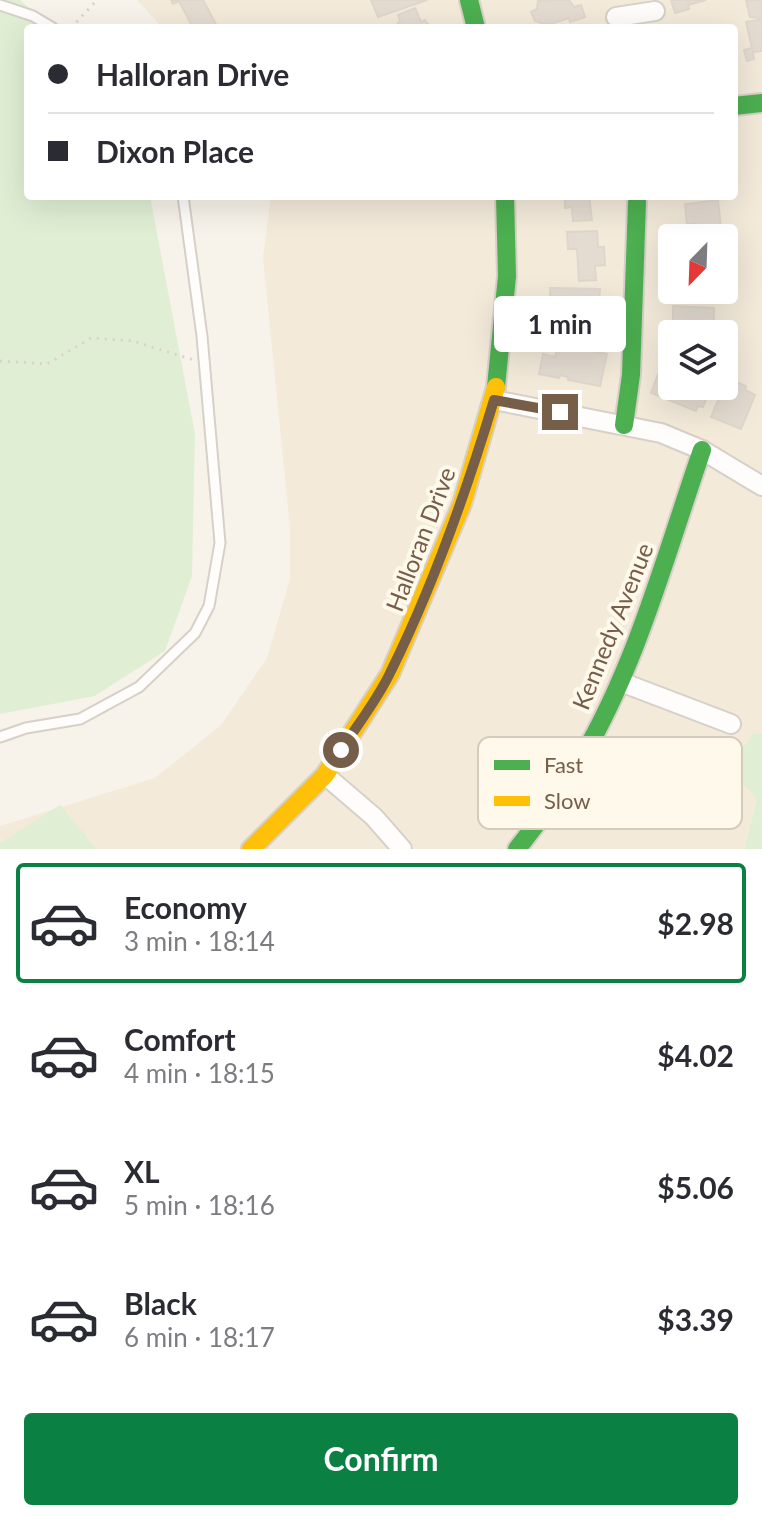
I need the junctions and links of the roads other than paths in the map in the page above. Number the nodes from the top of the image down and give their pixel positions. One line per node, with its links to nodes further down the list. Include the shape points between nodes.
1 (469, 0): 6 (street)
2 (0, 5): 5 (lane)
3 (655, 11): 4 (street)
4 (615, 15)
5 (46, 24)
6 (475, 24)
7 (762, 103): 8 (street)
8 (738, 106)
9 (184, 200): 18 (lane, via 220,543 209,606 195,633 139,687 80,719)
10 (505, 200): 12 (street, Halloran Drive, via 505,323)
11 (637, 202): 13 (street, via 631,375)
12 (494, 400): 13 (street); 20 (street, Halloran Drive, via 462,504 403,646)
13 (624, 425): 14 (street)
14 (702, 450): 15 (street); 16 (street, Kennedy Avenue)
15 (762, 486)
16 (621, 682): 17 (street); 19 (street, Kennedy Avenue)
17 (731, 724)
18 (0, 737)
19 (593, 737)
20 (325, 775): 22 (street, Halloran Drive); 23 (street)
21 (534, 829): 24 (street, Kennedy Avenue)
22 (251, 849)
23 (402, 849)
24 (517, 849)

